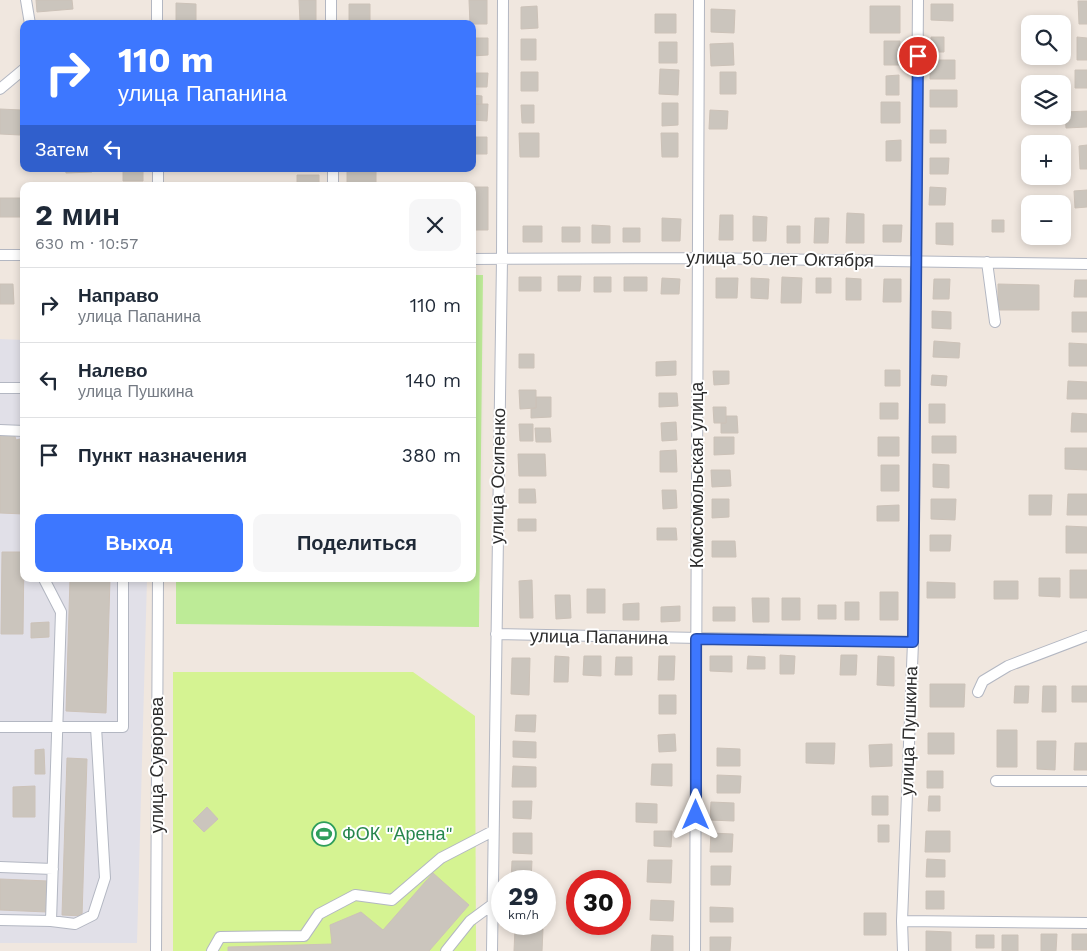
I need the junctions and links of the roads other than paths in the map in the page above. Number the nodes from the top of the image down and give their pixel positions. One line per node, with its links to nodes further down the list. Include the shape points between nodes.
1 (26, 0): 7 (street)
2 (157, 0): 8 (street)
3 (331, 0): 9 (street)
4 (503, 0): 16 (street, улица Осипенко)
5 (699, 0): 14 (street, Комсомольская улица)
6 (918, 0): 17 (street, улица Пушкина)
7 (29, 20)
8 (157, 20)
9 (331, 20)
10 (20, 72): 11 (street)
11 (0, 89)
12 (0, 255): 13 (street)
13 (20, 255)
14 (699, 258): 16 (street, улица 50 лет Октября); 17 (street, улица 50 лет Октября); 30 (street, Комсомольская улица)
15 (476, 259): 16 (street, улица 50 лет Октября)
16 (502, 259): 28 (street, улица Осипенко)
17 (916, 261): 18 (street, улица 50 лет Октября); 31 (street, улица Пушкина)
18 (987, 262): 19 (street, улица 50 лет Октября); 20 (street)
19 (1087, 264)
20 (995, 322)
21 (0, 388): 22 (street)
22 (20, 388)
23 (0, 430): 24 (street)
24 (20, 431)
25 (46, 582): 34 (street, via 61,612)
26 (123, 582): 35 (street, via 123,727)
27 (158, 582): 48 (street, улица Суворова)
28 (496, 634): 30 (street, улица Папанина); 38 (street, улица Осипенко)
29 (1087, 636): 32 (street, via 1008,666 983,681)
30 (696, 639): 31 (street, улица Папанина); 52 (street, Комсомольская улица)
31 (913, 642): 45 (street, улица Пушкина)
32 (978, 692)
33 (0, 727): 34 (street)
34 (58, 727): 35 (street); 40 (street)
35 (96, 727): 44 (street, via 105,878 93,915 76,924)
36 (996, 781): 37 (street)
37 (1087, 781)
38 (494, 831): 41 (street, улица Осипенко); 49 (street, via 441,858 392,900 355,895 319,914 304,936 220,937)
39 (0, 867): 40 (street)
40 (53, 869): 44 (street)
41 (493, 870)
42 (491, 905): 50 (street, via 470,921)
43 (0, 920): 44 (street)
44 (52, 921)
45 (902, 921): 46 (street); 53 (street, улица Пушкина)
46 (1087, 924)
47 (492, 935): 51 (street, улица Осипенко)
48 (156, 951)
49 (212, 951)
50 (446, 951)
51 (492, 951)
52 (695, 951)
53 (903, 951)

